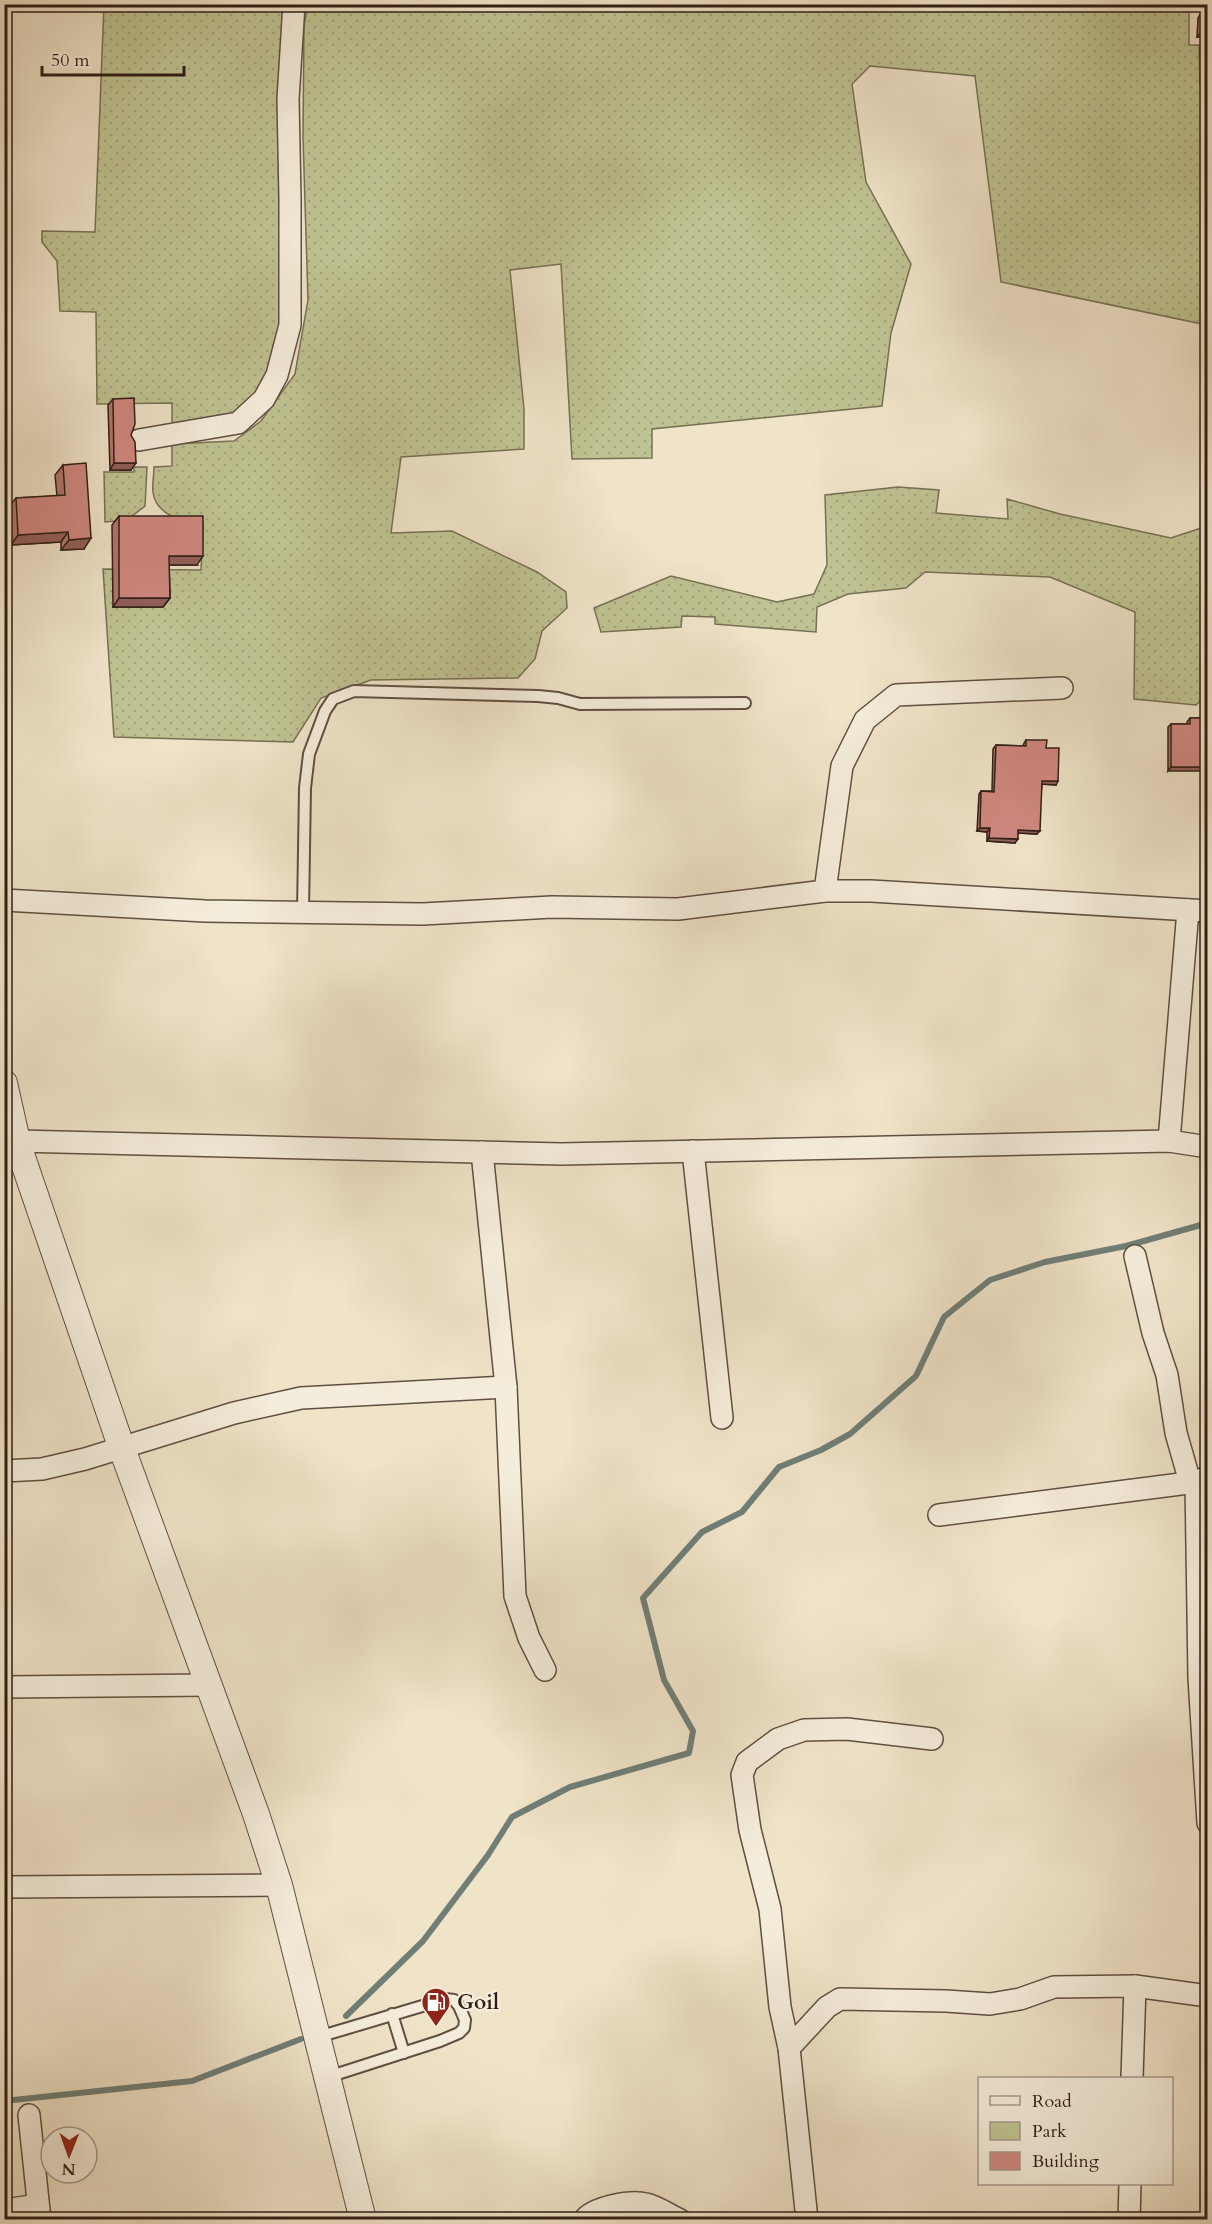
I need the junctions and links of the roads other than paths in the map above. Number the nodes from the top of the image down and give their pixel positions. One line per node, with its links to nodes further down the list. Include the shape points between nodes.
1 (294, 4): 2 (street, via 288,99 290,325 277,375 264,399 238,423)
2 (139, 440)
3 (1062, 688): 5 (street, via 896,695 865,720 842,766)
4 (745, 703): 8 (lane, via 580,704 538,696 354,691 333,699 309,754)
5 (825, 891): 7 (street); 8 (street, via 678,909)
6 (4, 900): 8 (street)
7 (1198, 911): 12 (street)
8 (303, 912)
9 (4, 1083): 10 (street)
10 (7, 1113): 11 (street)
11 (17, 1141): 15 (street); 19 (street)
12 (1169, 1141): 13 (street); 14 (street)
13 (1208, 1147)
14 (693, 1151): 15 (street); 18 (street)
15 (482, 1152): 17 (street)
16 (1135, 1256): 21 (street, via 1167,1375 1176,1433)
17 (506, 1387): 19 (street, via 302,1398); 23 (street, via 515,1596)
18 (722, 1418)
19 (121, 1446): 20 (street, via 42,1469); 25 (street)
20 (4, 1472)
21 (1198, 1480): 22 (street); 24 (street)
22 (939, 1515)
23 (545, 1670)
24 (1203, 1678): 28 (street)
25 (208, 1685): 26 (street); 29 (street)
26 (4, 1688)
27 (932, 1739): 35 (street, via 847,1729 804,1730 778,1739 747,1762 742,1775 750,1830 770,1909 780,2007)
28 (1208, 1823)
29 (279, 1885): 30 (street); 34 (street)
30 (4, 1887)
31 (1135, 1986): 32 (street); 35 (street, via 1054,1987 990,2004 840,1999 827,2007); 38 (street)
32 (1208, 1996)
33 (392, 2014): 34 (lane); 36 (lane); 36 (lane, via 446,1999 454,2000 465,2020 459,2033)
34 (318, 2037): 37 (street)
35 (789, 2048): 46 (street)
36 (404, 2053): 37 (lane)
37 (327, 2077): 43 (street)
38 (1132, 2077)
39 (29, 2115): 42 (street)
40 (1130, 2185): 47 (street)
41 (4, 2210): 42 (street)
42 (39, 2212)
43 (363, 2220)
44 (585, 2220): 45 (street, via 589,2213 610,2206 645,2203)
45 (680, 2220)
46 (807, 2220)
47 (1129, 2220)

